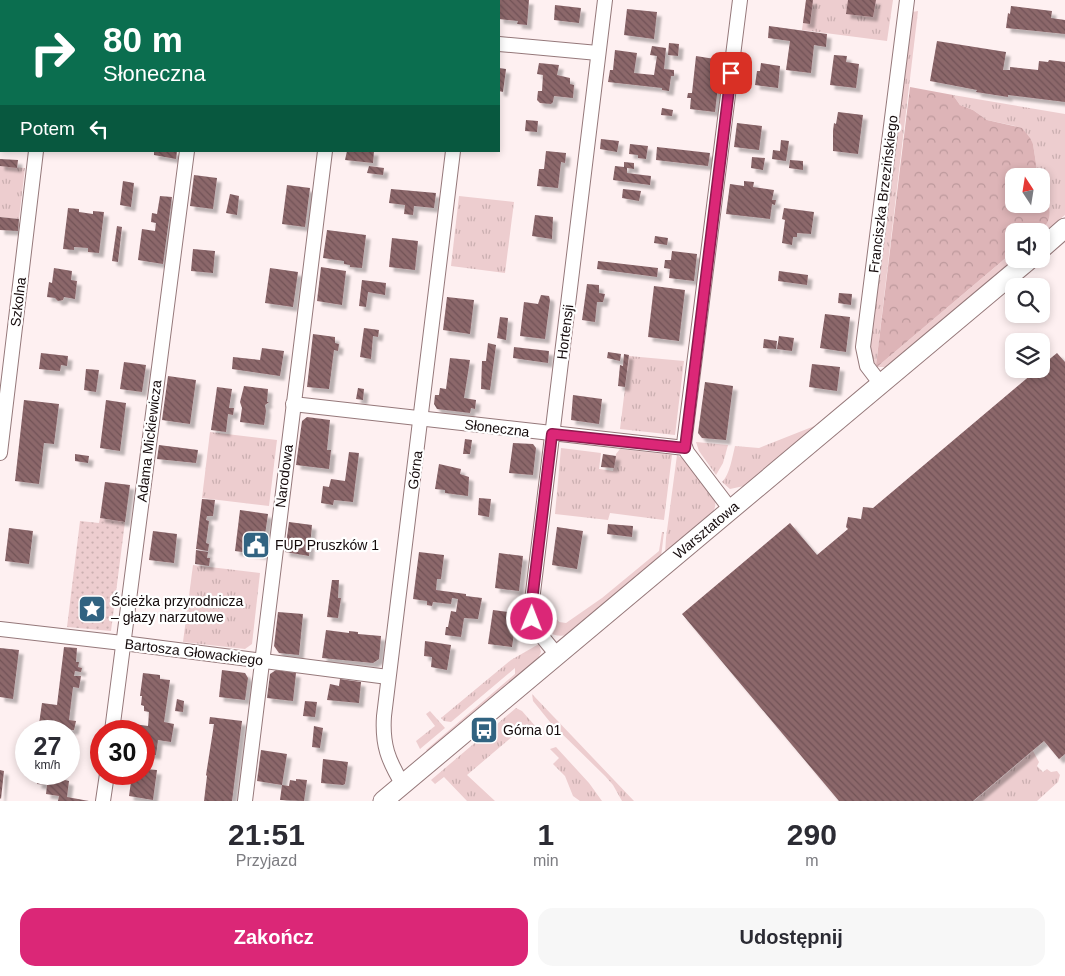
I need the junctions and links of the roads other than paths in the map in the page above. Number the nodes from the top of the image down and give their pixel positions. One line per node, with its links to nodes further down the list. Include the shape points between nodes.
1 (605, 0): 5 (street, Hortensji)
2 (740, 0): 17 (street)
3 (907, 0): 13 (street, Franciszka Brzezińskiego, via 864,347 867,366)
4 (500, 44): 5 (street)
5 (598, 53): 16 (street, Hortensji)
6 (36, 152): 18 (street, Szkolna)
7 (187, 152): 21 (street, Adama Mickiewicza)
8 (325, 152): 14 (street, Narodowa)
9 (453, 152): 15 (street, Górna)
10 (1065, 228): 11 (street)
11 (1050, 241)
12 (1019, 268): 13 (street, Warsztatowa)
13 (880, 383): 19 (street, Warsztatowa)
14 (293, 404): 15 (street, Słoneczna); 23 (street, Narodowa)
15 (421, 419): 16 (street, Słoneczna); 24 (street, Górna)
16 (552, 434): 17 (street, Słoneczna); 22 (street, Hortensji, via 531,609 536,629)
17 (685, 448): 19 (street)
18 (0, 453)
19 (730, 510): 22 (street, Warsztatowa)
20 (0, 629): 21 (street, Bartosza Głowackiego)
21 (123, 643): 23 (street, Bartosza Głowackiego); 25 (street, Adama Mickiewicza)
22 (557, 655): 27 (street, Warsztatowa)
23 (262, 660): 24 (street, Bartosza Głowackiego); 29 (street, Narodowa)
24 (388, 676): 27 (street, Górna, via 384,744)
25 (113, 720)
26 (105, 785): 28 (street)
27 (403, 785): 30 (street, Warsztatowa)
28 (103, 801)
29 (244, 801)
30 (383, 801)

